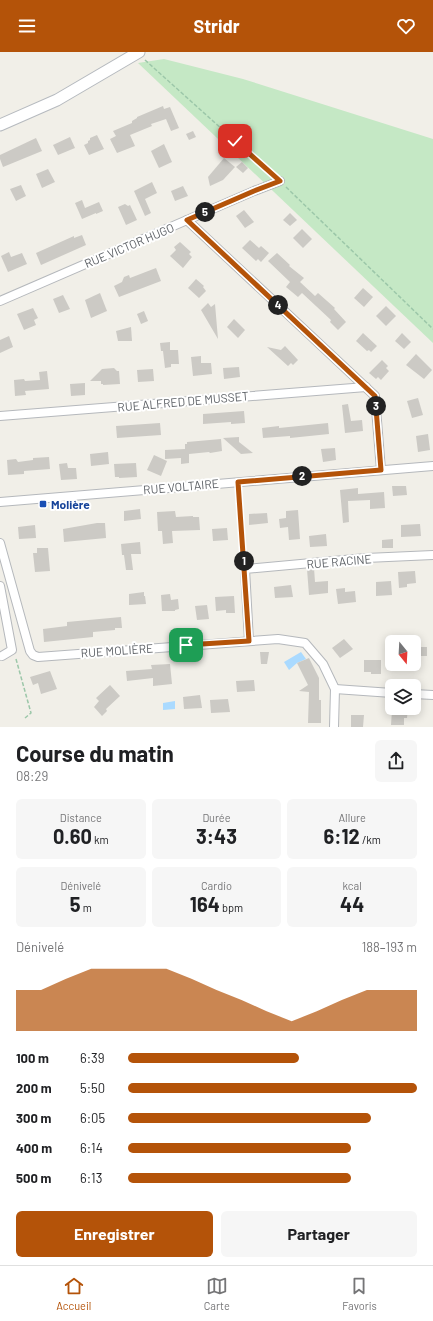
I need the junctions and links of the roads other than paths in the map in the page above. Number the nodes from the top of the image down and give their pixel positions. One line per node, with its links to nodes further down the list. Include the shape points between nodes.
1 (139, 52): 2 (main road, via 57,100)
2 (0, 125)
3 (280, 181): 4 (street, RUE VICTOR HUGO)
4 (187, 220): 5 (street, RUE VICTOR HUGO); 6 (street)
5 (0, 301)
6 (366, 387): 7 (street, RUE ALFRED DE MUSSET); 9 (street, via 375,396)
7 (0, 416)
8 (433, 466): 9 (street, RUE VOLTAIRE)
9 (381, 470): 10 (street, RUE VOLTAIRE)
10 (0, 502)
11 (0, 544): 14 (street, RUE MOLIÈRE, via 30,651 38,657)
12 (433, 555): 14 (street, RUE RACINE, via 245,569)
13 (0, 586): 15 (street, via 12,650)
14 (249, 641): 16 (street, RUE MOLIÈRE, via 278,639 305,643 323,664)
15 (2, 656)
16 (335, 689): 17 (street); 20 (street)
17 (385, 693)
18 (421, 694): 19 (street)
19 (433, 695)
20 (334, 727)

